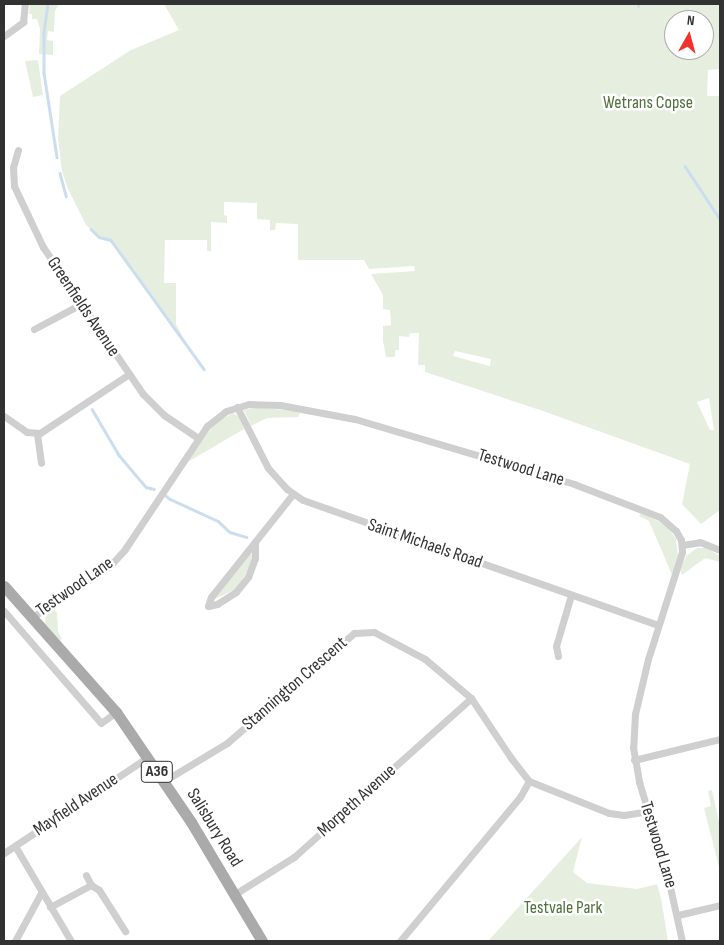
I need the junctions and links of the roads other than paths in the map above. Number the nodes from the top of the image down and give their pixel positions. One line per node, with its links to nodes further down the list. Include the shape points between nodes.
1 (25, 4): 2 (street, via 23,22)
2 (4, 36)
3 (18, 150): 4 (street, Greenfields Avenue, via 12,173 16,192 39,242)
4 (81, 304): 5 (street); 6 (street, Greenfields Avenue)
5 (34, 329)
6 (129, 374): 9 (street); 10 (street, Greenfields Avenue, via 158,410)
7 (237, 407): 10 (street, Testwood Lane, via 217,417); 12 (street, Saint Michaels Road, via 268,468); 14 (street, Testwood Lane, via 268,403 342,415 542,474 660,517 676,531)
8 (4, 416): 9 (street, via 20,428)
9 (37, 434): 11 (street)
10 (198, 438): 19 (street, Testwood Lane, via 116,560)
11 (41, 463)
12 (293, 494): 13 (street); 17 (street, Saint Michaels Road, via 323,509)
13 (255, 542): 13 (street, via 255,558 248,577 236,592 208,606 211,597)
14 (682, 545): 15 (street, via 700,542); 20 (street, Testwood Lane)
15 (720, 550)
16 (4, 586): 19 (main road, Salisbury Road / A36)
17 (571, 594): 20 (street, Saint Michaels Road); 21 (street, via 556,646)
18 (4, 610): 23 (street, via 102,723)
19 (31, 618): 23 (main road, Salisbury Road / A36)
20 (658, 625): 26 (street, Testwood Lane, via 635,714)
21 (558, 656)
22 (471, 698): 27 (street, Stannington Crescent, via 405,647 374,632 354,633 227,743); 28 (street, Stannington Crescent); 35 (street, Morpeth Avenue, via 294,857)
23 (116, 712): 25 (main road, Salisbury Road / A36)
24 (720, 739): 26 (street)
25 (148, 757): 27 (main road, Salisbury Road / A36); 30 (street, Mayfield Avenue)
26 (634, 760): 29 (street, Testwood Lane)
27 (164, 781): 35 (main road, Salisbury Road / A36)
28 (529, 781): 29 (street, via 609,813 624,815); 43 (street, via 520,797)
29 (649, 811): 38 (street, Testwood Lane)
30 (15, 846): 31 (street, Mayfield Avenue); 34 (street)
31 (4, 853)
32 (86, 875): 33 (street)
33 (92, 886): 37 (street); 39 (street, via 99,890)
34 (41, 894): 37 (street); 40 (street)
35 (235, 894): 42 (main road, Salisbury Road / A36)
36 (720, 905): 38 (street)
37 (50, 907): 41 (street)
38 (678, 915): 44 (street, Testwood Lane)
39 (125, 931)
40 (15, 941)
41 (71, 941)
42 (262, 941)
43 (400, 941)
44 (682, 941)

